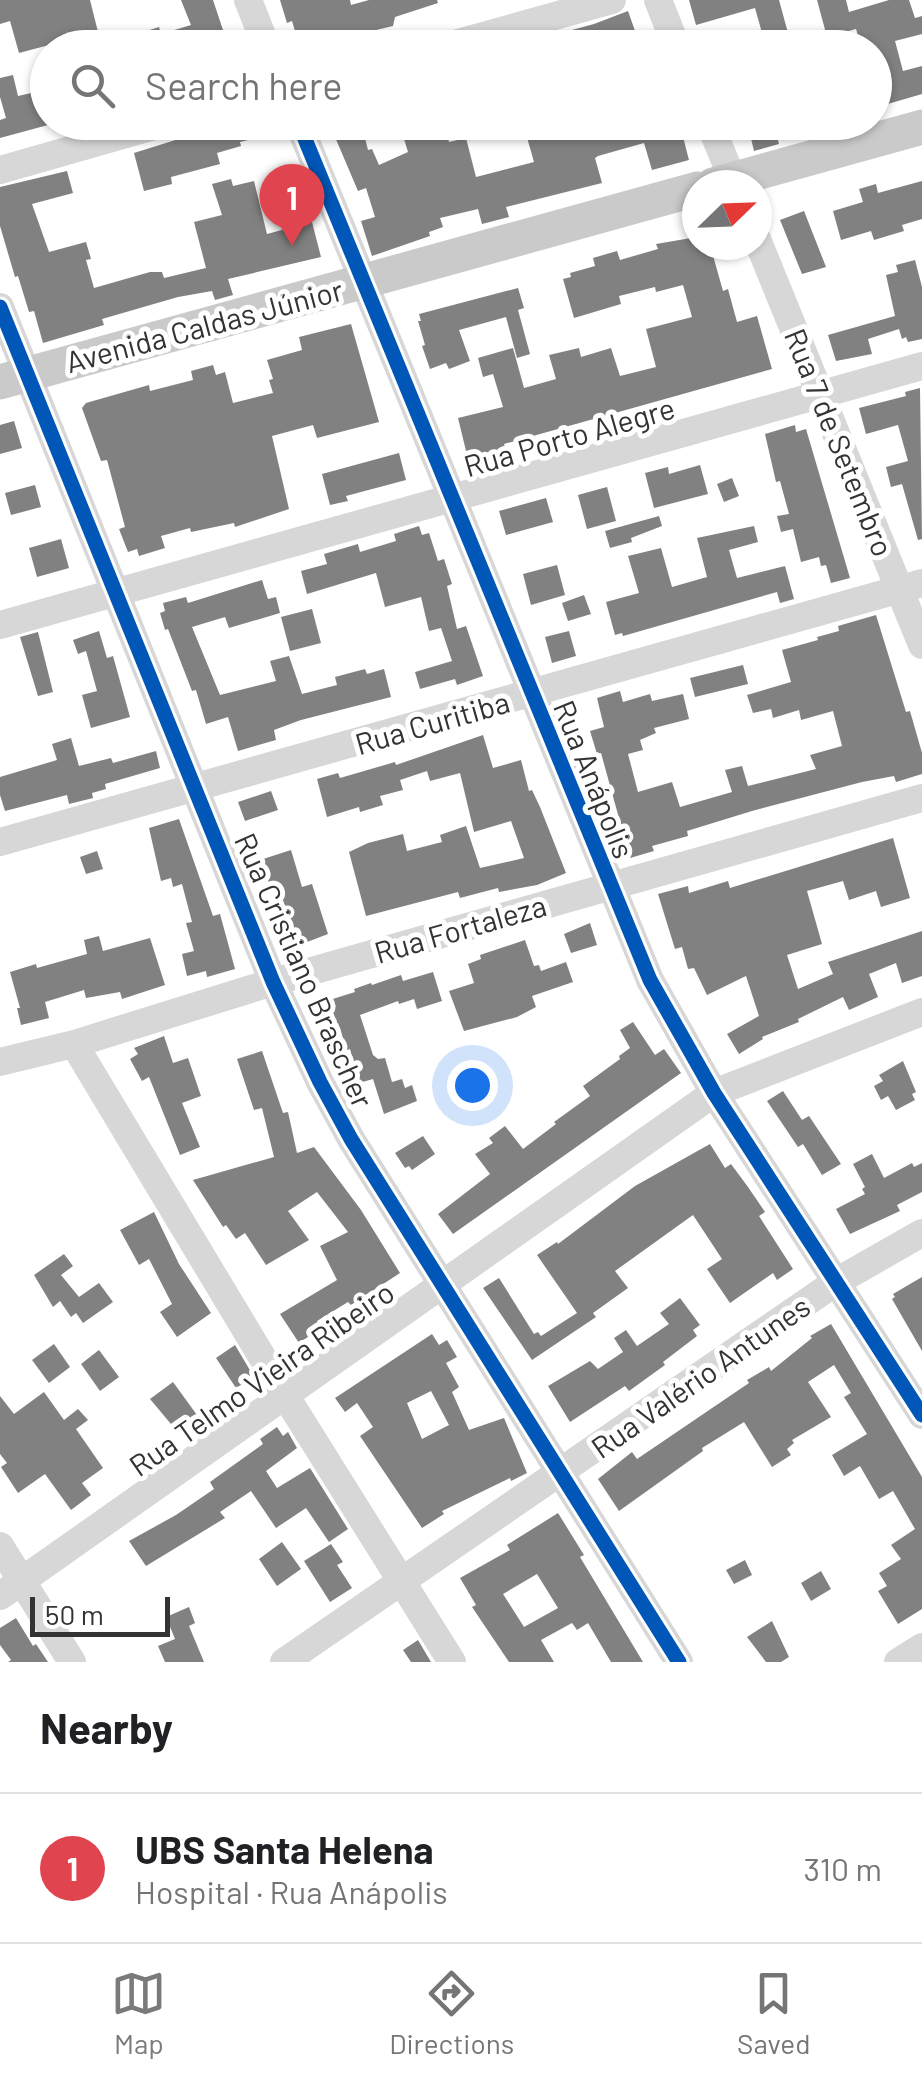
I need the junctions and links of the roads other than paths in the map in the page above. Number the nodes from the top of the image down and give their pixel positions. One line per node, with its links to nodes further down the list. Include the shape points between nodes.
1 (248, 0): 4 (street)
2 (612, 0): 5 (street)
3 (658, 0): 6 (street)
4 (260, 30)
5 (504, 30)
6 (670, 30)
7 (922, 127): 8 (main road)
8 (892, 136)
9 (105, 140): 14 (street)
10 (305, 140): 21 (street, Rua Anápolis)
11 (716, 140): 15 (street)
12 (881, 140): 16 (main road)
13 (922, 148): 17 (main road)
14 (0, 170)
15 (728, 170)
16 (772, 174)
17 (772, 178)
18 (682, 195): 21 (main road, Avenida Caldas Júnior)
19 (682, 214): 21 (main road, Avenida Caldas Júnior)
20 (766, 260): 25 (street, Rua 7 de Setembro)
21 (367, 291): 24 (main road, Avenida Caldas Júnior); 27 (street, Rua Anápolis)
22 (0, 307): 24 (street, Rua Cristiano Brascher)
23 (922, 366): 25 (street, Rua Porto Alegre)
24 (21, 383): 26 (main road, Avenida Caldas Júnior); 29 (street, Rua Cristiano Brascher)
25 (820, 394): 27 (street, Rua Porto Alegre); 28 (street, Rua 7 de Setembro)
26 (0, 402)
27 (451, 498): 29 (street, Rua Porto Alegre); 32 (street, Rua Anápolis)
28 (911, 586): 31 (street, Rua 7 de Setembro); 32 (street, Rua Curitiba)
29 (116, 593): 30 (street, Rua Porto Alegre); 33 (street, Rua Cristiano Brascher)
30 (0, 625)
31 (922, 645)
32 (531, 694): 33 (street, Rua Curitiba); 36 (street, Rua Anápolis)
33 (194, 788): 35 (street, Rua Curitiba); 37 (street, Rua Cristiano Brascher)
34 (922, 798): 36 (street, Rua Fortaleza)
35 (0, 842)
36 (609, 886): 37 (street, Rua Fortaleza); 41 (street, Rua Anápolis, via 650,980)
37 (273, 982): 39 (street, Rua Fortaleza); 44 (street, Rua Cristiano Brascher, via 351,1139)
38 (922, 1012): 41 (street, Rua Telmo Vieira Ribeiro)
39 (74, 1044): 40 (street, Rua Fortaleza); 45 (street)
40 (0, 1062)
41 (714, 1092): 43 (street, Rua Anápolis); 44 (street, Rua Telmo Vieira Ribeiro)
42 (922, 1233): 43 (street, Rua Valério Antunes)
43 (836, 1282): 46 (street, Rua Anápolis); 47 (street, Rua Valério Antunes)
44 (442, 1284): 45 (street, Rua Telmo Vieira Ribeiro); 47 (street, Rua Cristiano Brascher)
45 (285, 1395): 49 (street); 50 (street, Rua Telmo Vieira Ribeiro)
46 (922, 1415)
47 (560, 1472): 49 (street, Rua Valério Antunes); 55 (street, Rua Cristiano Brascher)
48 (0, 1546): 50 (street)
49 (401, 1582): 53 (street, Rua Valério Antunes); 54 (street)
50 (11, 1588): 52 (street)
51 (922, 1647): 56 (street)
52 (72, 1662)
53 (284, 1662)
54 (452, 1662)
55 (679, 1662)
56 (898, 1662)

